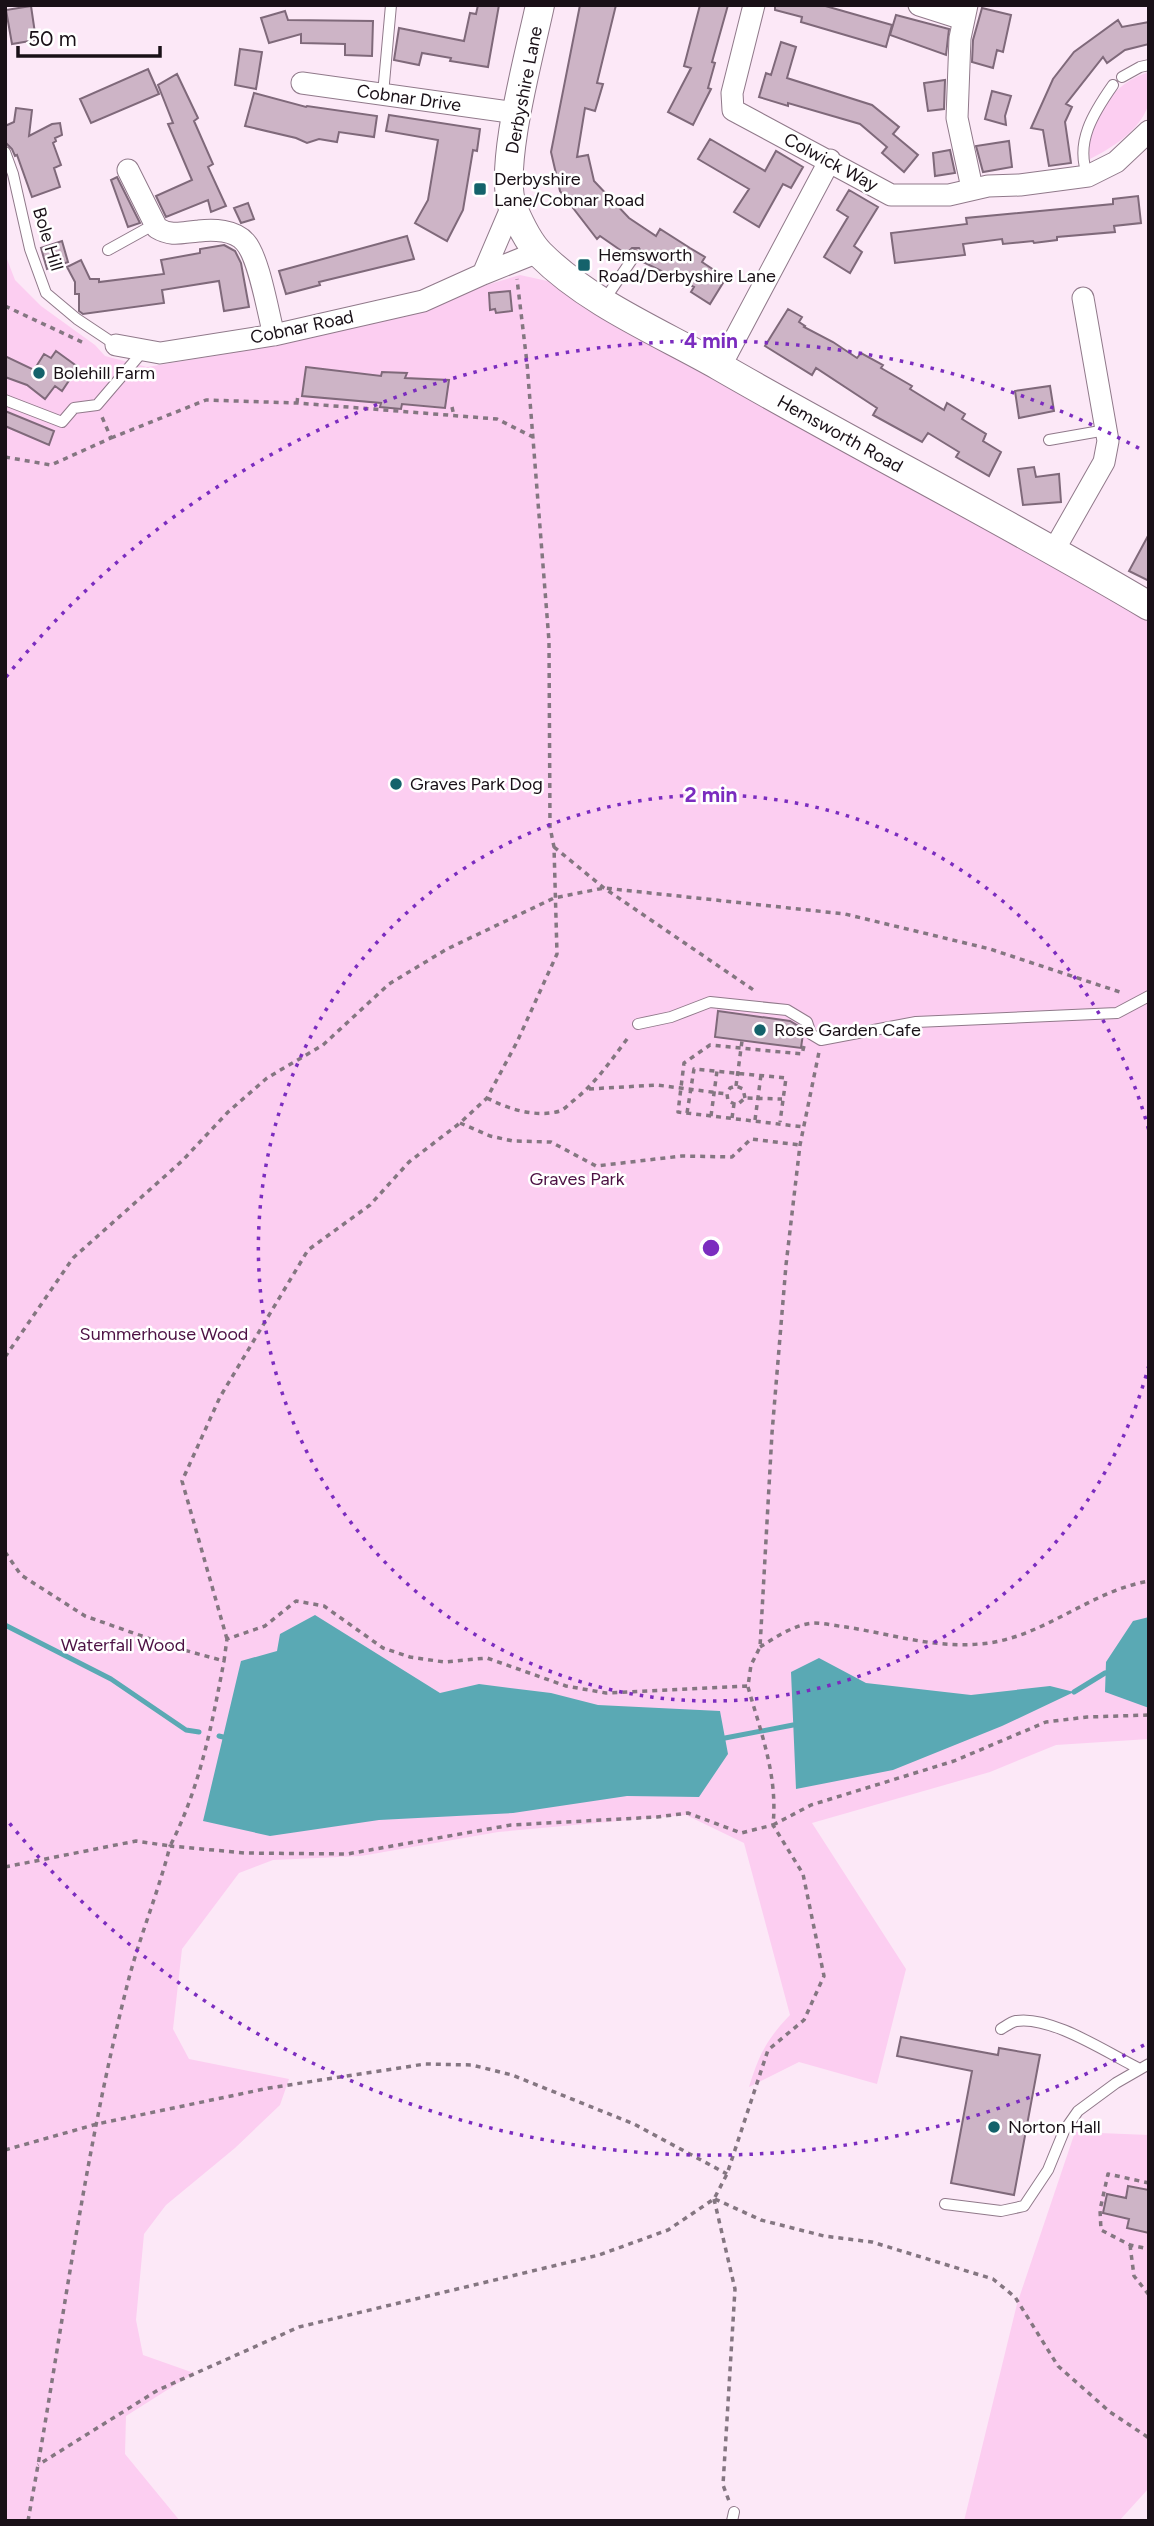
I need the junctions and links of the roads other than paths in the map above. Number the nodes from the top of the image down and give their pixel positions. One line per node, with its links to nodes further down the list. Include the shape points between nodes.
1 (391, 5): 8 (lane)
2 (540, 5): 9 (street, Derbyshire Lane)
3 (754, 5): 12 (street, Colwick Way, via 732,93 733,110)
4 (919, 5): 5 (street)
5 (965, 12): 15 (street, via 957,118)
6 (1149, 65): 14 (lane, via 1117,81 1096,110 1084,138 1082,162)
7 (302, 83): 8 (street, Cobnar Drive)
8 (383, 94): 9 (street, Cobnar Drive)
9 (516, 113): 16 (street, Derbyshire Lane, via 509,172)
10 (1149, 131): 14 (street, Colwick Way, via 1116,162)
11 (5, 152): 25 (lane, Bole Hill, via 30,249 47,293)
12 (830, 160): 15 (street, Colwick Way, via 891,195 949,195); 27 (street)
13 (128, 170): 17 (street)
14 (1088, 176): 15 (street, Colwick Way)
15 (972, 188)
16 (512, 206): 20 (street, Derbyshire Lane); 21 (street)
17 (155, 224): 18 (lane); 24 (street, via 166,234 228,232 244,240 253,254)
18 (108, 250)
19 (635, 256): 23 (lane)
20 (526, 258): 21 (street, Cobnar Road); 23 (street, Hemsworth Road, via 567,277)
21 (483, 274): 24 (street, Cobnar Road, via 424,305)
22 (1083, 298): 29 (street)
23 (603, 302): 27 (street, Hemsworth Road)
24 (274, 335): 26 (street, Cobnar Road, via 160,353)
25 (116, 345): 26 (street, Cobnar Road)
26 (144, 350): 28 (lane, via 97,405 74,408 62,422)
27 (720, 367): 31 (street, Hemsworth Road)
28 (5, 400)
29 (1105, 430): 30 (lane); 31 (street, via 1104,462)
30 (1049, 440)
31 (1054, 550): 32 (street, Hemsworth Road)
32 (1149, 606)
33 (1145, 998): 34 (lane, via 1117,1013 916,1022 816,1037 807,1022 787,1010 710,1002)
34 (638, 1024)
35 (1001, 2029): 36 (lane, via 1015,2021 1034,2022)
36 (1144, 2067): 37 (lane, via 1078,2111 1064,2131 1048,2171 1024,2206 1001,2211)
37 (945, 2204)

